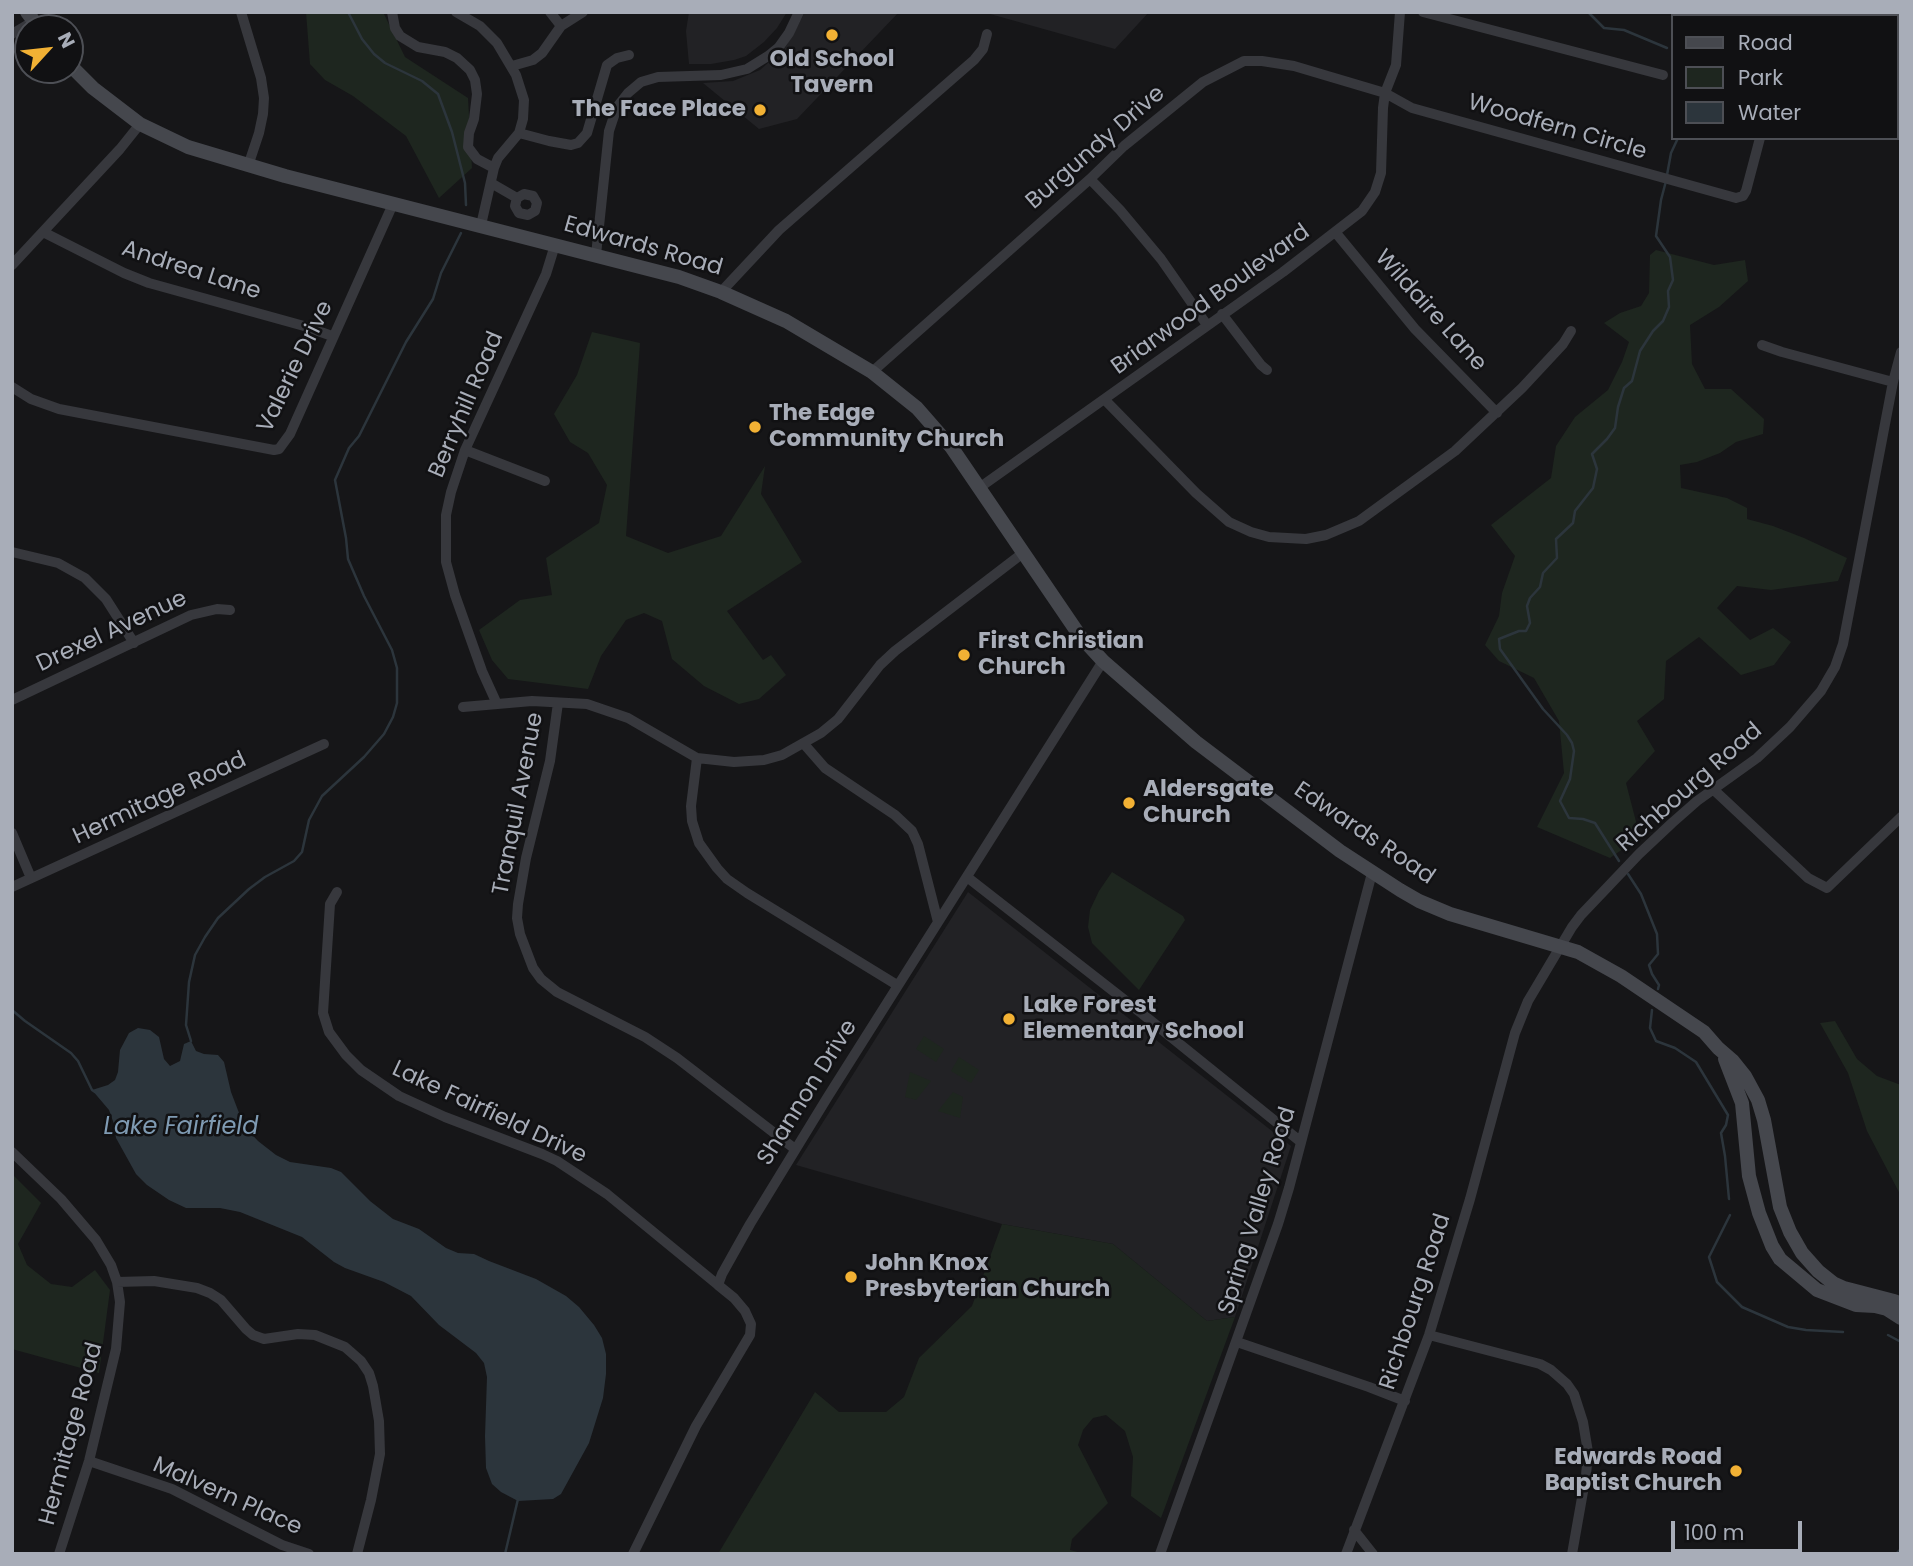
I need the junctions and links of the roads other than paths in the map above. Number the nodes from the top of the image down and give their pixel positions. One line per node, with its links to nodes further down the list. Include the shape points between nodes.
1 (241, 12): 19 (street, via 264,98 260,134)
2 (392, 12): 20 (street, via 400,36 418,47 445,52 470,70 477,94 468,147 477,159)
3 (456, 12): 12 (street, via 480,26)
4 (550, 12): 9 (street)
5 (583, 12): 9 (street)
6 (799, 12): 29 (street, via 779,47 747,69 721,75 650,78 621,101 609,131)
7 (1400, 12): 15 (street, via 1395,65)
8 (1423, 12): 13 (street)
9 (561, 26): 12 (street, via 542,53)
10 (987, 34): 31 (street, via 974,60 779,230)
11 (629, 55): 17 (street, via 607,65 587,133 578,143)
12 (512, 66): 17 (street, via 524,100)
13 (1663, 75)
14 (84, 79): 16 (street, Edwards Road)
15 (1385, 93): 18 (street, Woodfern Circle, via 1412,108 1729,197 1743,196); 21 (street, Burgundy Drive, via 1294,66 1244,61 1193,89); 27 (street, Briarwood Boulevard, via 1378,184 1362,211)
16 (140, 124): 19 (street, Edwards Road, via 188,147); 26 (street)
17 (519, 133): 20 (street)
18 (1760, 140)
19 (248, 166): 24 (street, Edwards Road)
20 (494, 168): 22 (street)
21 (1090, 179): 33 (street, via 1161,259); 39 (street, Burgundy Drive)
22 (492, 183): 23 (street); 25 (street)
23 (517, 198)
24 (393, 204): 25 (street, Edwards Road); 35 (street, Valerie Drive)
25 (481, 225): 28 (street, Edwards Road)
26 (43, 232): 30 (street); 35 (street, Andrea Lane, via 149,283)
27 (1336, 233): 32 (street, Briarwood Boulevard); 43 (street, Wildaire Lane, via 1415,329)
28 (555, 244): 29 (street, Edwards Road); 44 (street, Berryhill Road, via 546,274)
29 (596, 255): 31 (street, Edwards Road)
30 (12, 265)
31 (721, 292): 39 (street, Edwards Road, via 786,321)
32 (1222, 314): 33 (street, Briarwood Boulevard); 38 (street)
33 (1207, 325): 42 (street, Briarwood Boulevard)
34 (1571, 331): 43 (street)
35 (332, 336): 41 (street, Valerie Drive, via 289,434 274,450 59,409 31,400)
36 (1762, 345): 40 (street)
37 (1901, 352): 40 (street, Richbourg Road)
38 (1267, 370)
39 (872, 372): 46 (street, Edwards Road, via 931,422)
40 (1893, 382): 59 (street, Richbourg Road, via 1835,667 1790,727)
41 (12, 387)
42 (1105, 400): 43 (street, via 1221,516 1251,533 1297,540 1326,535 1359,521 1455,451); 46 (street, Briarwood Boulevard)
43 (1497, 413)
44 (465, 450): 45 (street); 54 (street, Berryhill Road, via 446,514 446,562 467,634)
45 (545, 481)
46 (979, 488): 48 (street, Edwards Road)
47 (12, 552): 50 (street, via 58,563 85,578 106,599)
48 (1023, 553): 51 (street, Edwards Road, via 1080,636); 57 (street, via 895,651 838,719)
49 (230, 610): 50 (street, Drexel Avenue, via 199,612)
50 (134, 643): 52 (street, Drexel Avenue)
51 (1103, 661): 62 (street, Edwards Road, via 1196,742); 63 (street, Shannon Drive)
52 (12, 699)
53 (558, 703): 54 (street); 58 (street, via 587,704 612,712); 72 (street, Tranquil Avenue, via 518,904 520,934 533,968 558,992 677,1058)
54 (497, 704): 55 (street)
55 (463, 707)
56 (324, 744): 64 (street, Hermitage Road)
57 (804, 744): 58 (street, via 764,761); 67 (street, via 825,768 912,831)
58 (697, 758): 69 (street, via 692,821 699,843 717,868 747,893)
59 (1714, 790): 60 (street, via 1808,878 1827,888); 68 (street, Richbourg Road, via 1639,854 1581,915)
60 (1901, 817)
61 (12, 834): 64 (street)
62 (1372, 873): 68 (street, Edwards Road, via 1450,914); 71 (street, Spring Valley Road)
63 (967, 877): 67 (street, Shannon Drive); 71 (street)
64 (32, 878): 65 (street, Hermitage Road)
65 (12, 887)
66 (337, 892): 75 (street, Lake Fairfield Drive, via 330,904 323,1013 332,1038 346,1055 399,1096 556,1161 607,1194)
67 (938, 922): 69 (street, Shannon Drive)
68 (1560, 946): 70 (street, Edwards Road, via 1621,976 1704,1032); 78 (street, Richbourg Road, via 1515,1033)
69 (897, 985): 72 (street, Shannon Drive)
70 (1718, 1048): 76 (street, Edwards Road, via 1745,1076 1758,1100 1780,1207 1802,1253 1833,1283); 77 (street, Edwards Road, via 1742,1103 1749,1176 1759,1213 1780,1259 1817,1290 1856,1305 1887,1309)
71 (1301, 1142): 79 (street, Spring Valley Road)
72 (795, 1149): 75 (street, Shannon Drive)
73 (12, 1152): 74 (street, Hermitage Road, via 96,1240)
74 (117, 1282): 81 (street, Hermitage Road, via 117,1349); 86 (street, via 197,1287 221,1300 253,1335 264,1339 315,1335 345,1347 361,1361 373,1386 380,1454)
75 (718, 1285): 87 (street, via 745,1311 750,1335 696,1426)
76 (1901, 1304)
77 (1901, 1318)
78 (1429, 1335): 80 (street, Richbourg Road); 83 (street, via 1539,1364 1574,1394 1588,1452)
79 (1237, 1342): 80 (street); 88 (street, Spring Valley Road)
80 (1405, 1401): 82 (street, Richbourg Road)
81 (89, 1461): 84 (street, Hermitage Road); 85 (street, Malvern Place, via 172,1489)
82 (1354, 1530): 89 (street, Richbourg Road); 90 (street)
83 (1575, 1553)
84 (59, 1554)
85 (309, 1554)
86 (357, 1554)
87 (633, 1554)
88 (1160, 1554)
89 (1346, 1554)
90 (1373, 1554)

